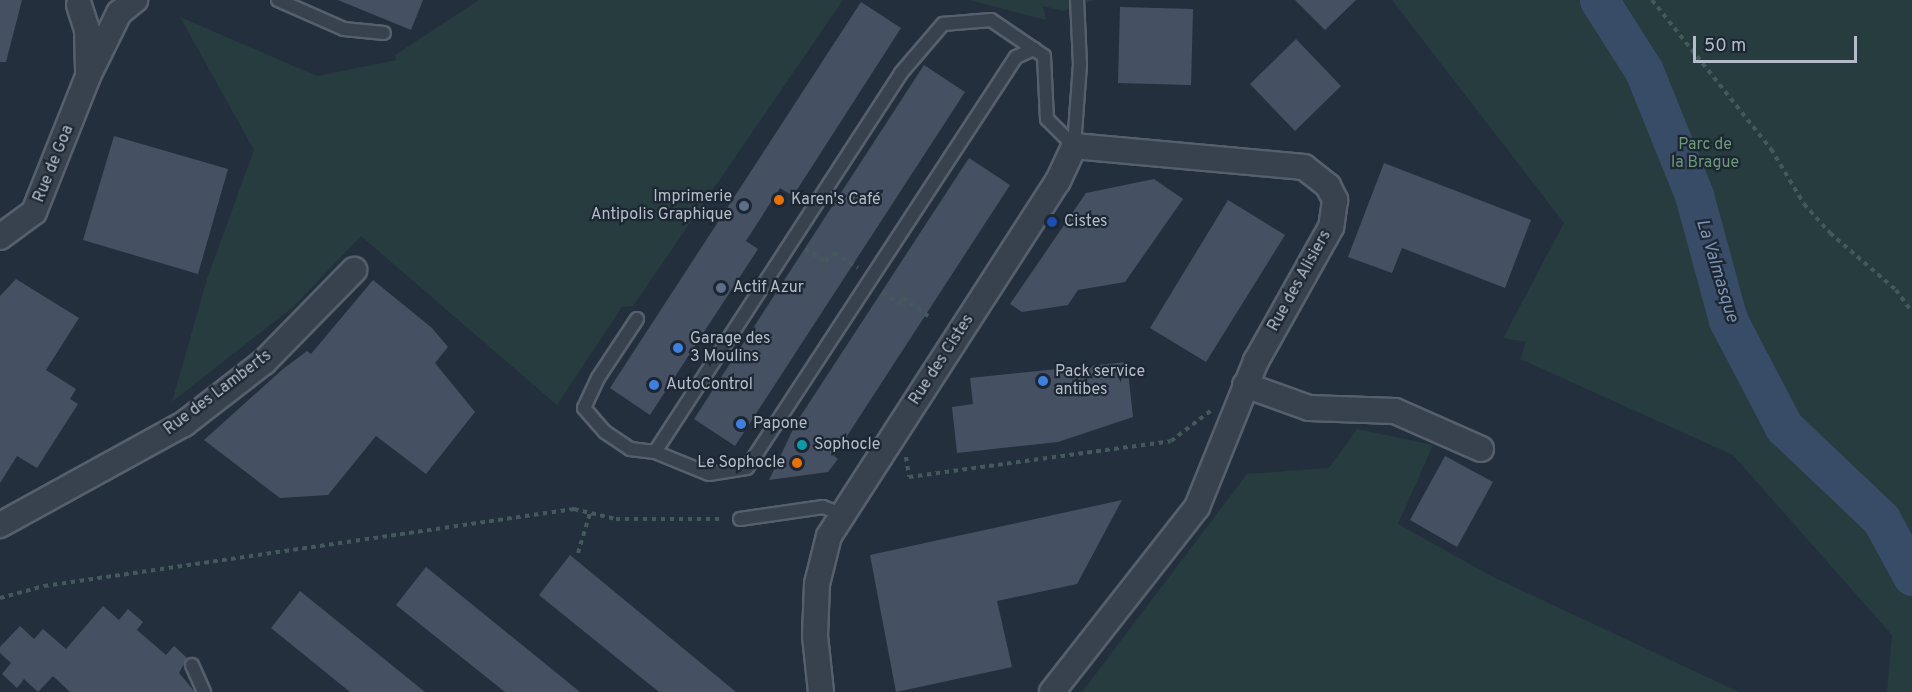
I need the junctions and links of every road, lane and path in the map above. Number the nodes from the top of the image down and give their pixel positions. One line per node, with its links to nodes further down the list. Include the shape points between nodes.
1 (278, 0): 6 (lane, via 344,28)
2 (1077, 0): 9 (lane, via 1080,65)
3 (1652, 0): 14 (path, via 1771,149 1804,204 1830,233 1896,290)
4 (78, 3): 5 (street, Rue de Goa, via 99,13); 8 (street, Rue de Goa, via 87,30)
5 (127, 6): 8 (street, Rue de Goa)
6 (384, 33)
7 (1034, 49): 9 (lane, via 1044,56 1047,119); 11 (lane, via 991,20 943,24 901,73); 13 (lane, via 1016,57)
8 (88, 76): 10 (street, Rue de Goa, via 45,192 34,212)
9 (1074, 146): 17 (street, Rue des Alisiers, via 1292,164 1304,167 1328,186 1335,200 1331,227); 23 (street, Rue des Cistes, via 1058,181)
10 (0, 237)
11 (792, 240): 13 (path, via 825,261 834,253); 20 (lane)
12 (354, 270): 25 (street, Rue des Lamberts, via 264,362 184,423)
13 (870, 280): 15 (path, via 899,304 903,298); 20 (lane, via 747,468 708,474)
14 (1912, 312)
15 (928, 316)
16 (638, 319): 20 (lane, via 598,378 584,408 605,432 630,450)
17 (1245, 385): 19 (street, via 1309,408 1395,411); 31 (street, Rue des Alisiers, via 1197,507)
18 (1216, 407): 21 (path, via 1171,441)
19 (1481, 449)
20 (655, 452)
21 (909, 477)
22 (590, 513): 24 (path, via 616,519); 26 (path); 27 (path, via 574,509 516,516 44,586)
23 (841, 514): 24 (lane, via 823,507); 29 (street, Rue des Cistes, via 829,536 817,584 815,636)
24 (740, 519)
25 (0, 525)
26 (578, 553)
27 (0, 598)
28 (192, 665): 30 (lane)
29 (820, 690)
30 (204, 692)
31 (1052, 692)

